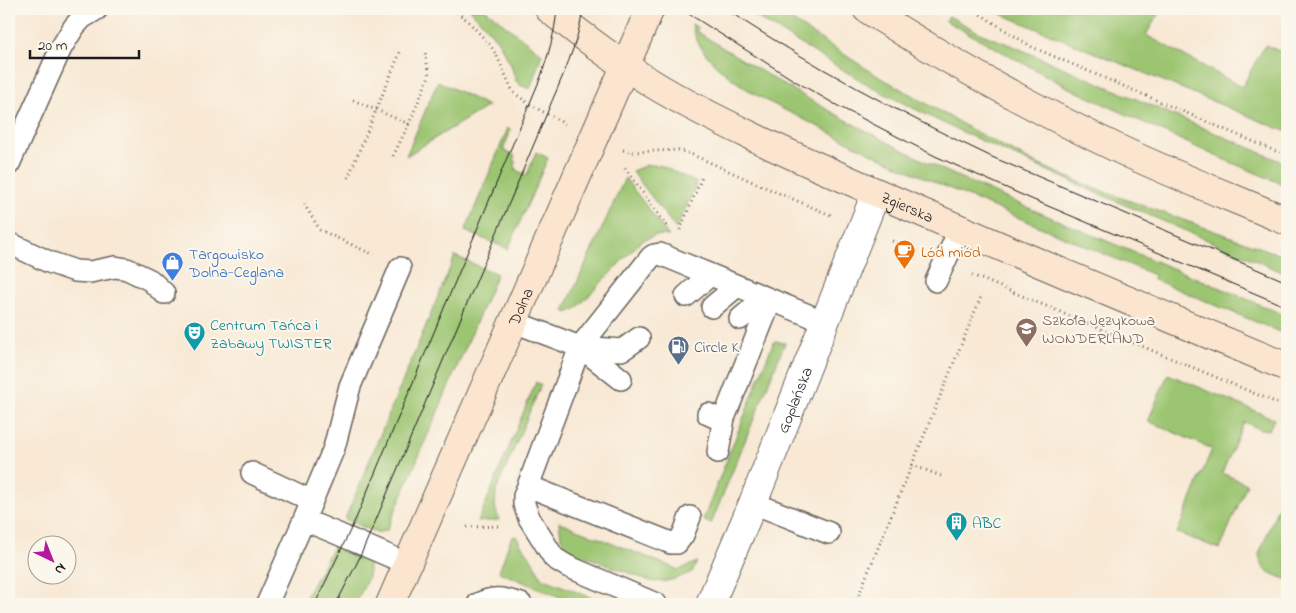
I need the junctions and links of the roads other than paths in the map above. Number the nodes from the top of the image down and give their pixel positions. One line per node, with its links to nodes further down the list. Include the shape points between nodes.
1 (98, 9): 6 (lane, via 82,18 61,48)
2 (550, 9): 5 (main road, Zgierska)
3 (650, 9): 5 (main road, Dolna)
4 (867, 9): 8 (main road, via 950,61 1049,115 1124,152)
5 (624, 65): 7 (main road, Zgierska, via 696,108); 20 (main road, Dolna)
6 (9, 164)
7 (876, 193): 9 (main road, Zgierska); 21 (street, Goplańska)
8 (1287, 221)
9 (960, 229): 13 (lane); 26 (main road, Zgierska)
10 (9, 243): 15 (lane, via 75,271 127,269 150,280)
11 (400, 268): 31 (lane, via 350,386 334,448)
12 (710, 275): 14 (lane); 16 (lane); 24 (lane, via 660,254 654,255)
13 (936, 281)
14 (737, 286): 17 (lane); 18 (lane)
15 (164, 293)
16 (686, 296)
17 (768, 299): 19 (lane); 21 (lane); 22 (lane)
18 (712, 307)
19 (740, 319)
20 (514, 322): 24 (lane); 36 (main road, Dolna)
21 (825, 322): 32 (street, Goplańska)
22 (761, 327): 25 (lane); 28 (lane, via 716,416)
23 (639, 338): 24 (lane, via 621,350)
24 (580, 347): 27 (lane); 30 (lane)
25 (736, 351)
26 (1287, 367)
27 (621, 379)
28 (718, 452)
29 (252, 473): 31 (lane)
30 (528, 486): 33 (lane, via 671,543 677,543 683,535); 41 (lane, via 524,504 529,518 554,558)
31 (312, 501): 34 (lane)
32 (753, 503): 35 (lane); 42 (street, Goplańska)
33 (690, 517)
34 (304, 520): 36 (lane); 38 (lane)
35 (829, 533)
36 (408, 564): 39 (main road, Dolna)
37 (489, 603): 40 (lane, via 506,599)
38 (267, 604)
39 (390, 604)
40 (521, 604)
41 (656, 604)
42 (710, 604)

